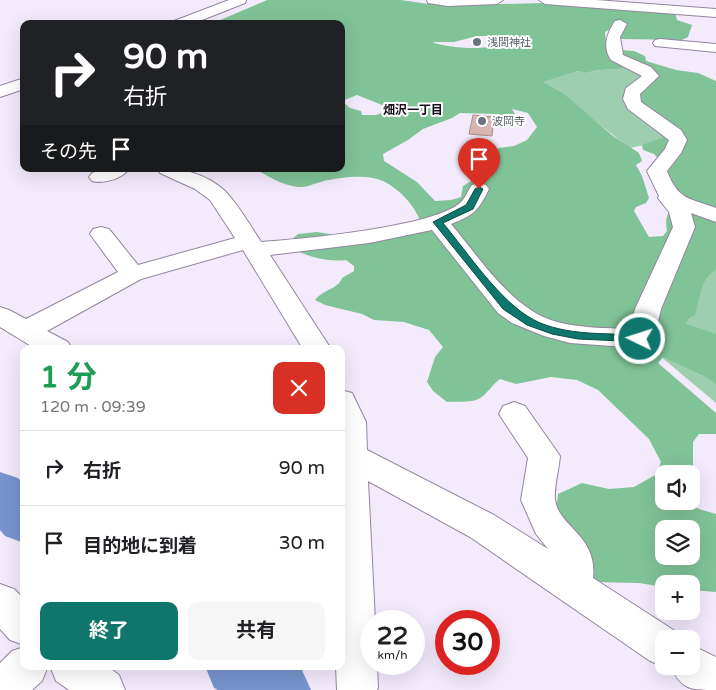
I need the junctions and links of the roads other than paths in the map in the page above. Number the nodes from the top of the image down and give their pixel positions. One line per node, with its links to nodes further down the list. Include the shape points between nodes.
1 (240, 0): 9 (street)
2 (433, 0): 3 (street)
3 (497, 0)
4 (545, 0): 5 (street)
5 (572, 1): 6 (street)
6 (607, 4): 7 (street); 18 (street, via 619,19 613,37 616,57 646,70 651,76 632,92 630,99 678,140 675,150 657,171)
7 (669, 5): 8 (street)
8 (716, 13)
9 (189, 20)
10 (660, 42): 11 (street)
11 (716, 48)
12 (20, 87): 13 (street)
13 (0, 92)
14 (112, 172): 16 (street)
15 (174, 172): 22 (street, via 218,196)
16 (99, 177)
17 (479, 189): 20 (street, via 470,207)
18 (669, 198): 19 (street); 20 (street, via 678,208 684,227 648,309 640,339 552,330 515,314)
19 (716, 215)
20 (438, 222): 22 (street, via 357,238)
21 (101, 234): 23 (street)
22 (252, 246): 23 (street); 27 (street)
23 (132, 274): 25 (street)
24 (0, 316): 25 (street)
25 (25, 330): 26 (street)
26 (51, 345)
27 (314, 345)
28 (345, 409): 30 (street, via 351,422)
29 (514, 414): 31 (street, via 544,456 538,500 548,523 571,551 576,564)
30 (347, 456): 31 (street, via 482,526); 39 (street, via 351,492)
31 (573, 587): 34 (street)
32 (0, 602): 33 (street)
33 (20, 622)
34 (655, 641)
35 (23, 670): 40 (street)
36 (77, 670): 41 (street)
37 (700, 671): 38 (street)
38 (716, 682)
39 (356, 688)
40 (3, 690)
41 (104, 690)

